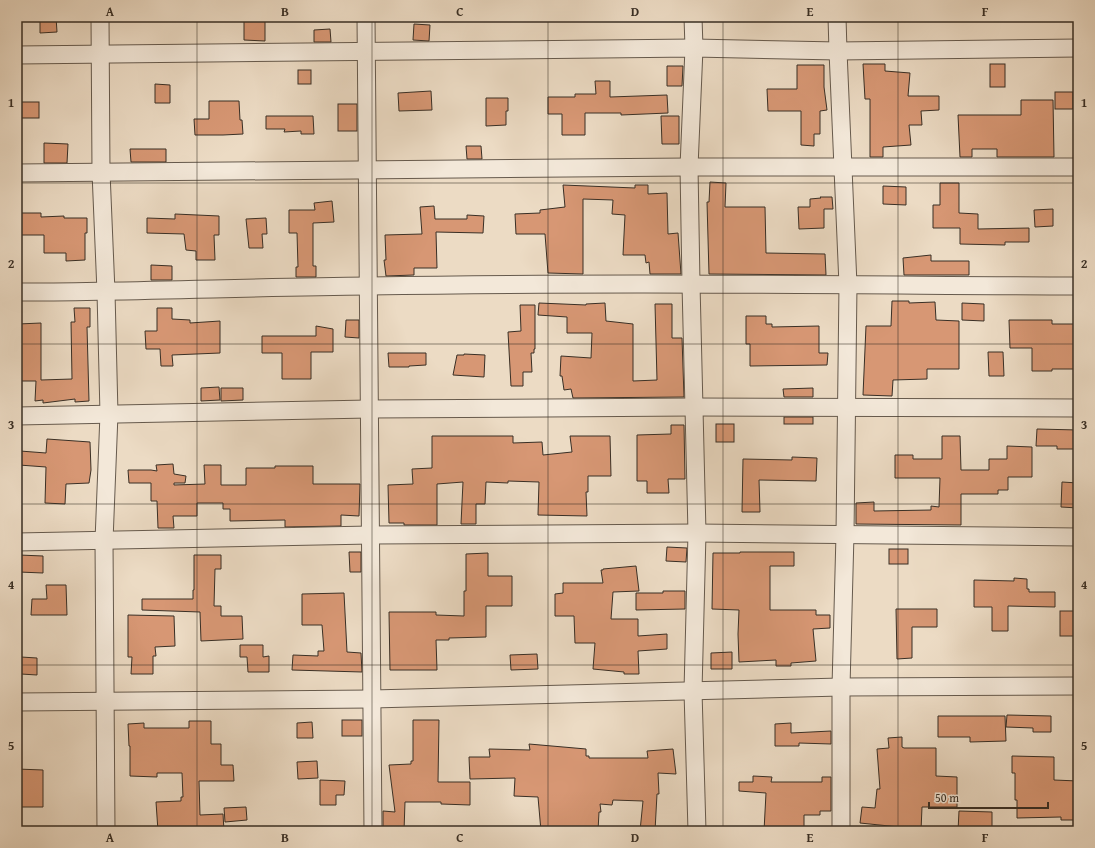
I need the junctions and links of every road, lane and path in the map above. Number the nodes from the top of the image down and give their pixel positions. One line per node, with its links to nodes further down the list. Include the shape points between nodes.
1 (100, 17): 9 (street)
2 (366, 17): 8 (street)
3 (693, 17): 5 (street)
4 (837, 17): 7 (street)
5 (694, 48): 7 (street); 8 (street); 11 (street)
6 (1078, 48): 7 (street)
7 (838, 51): 12 (street)
8 (367, 52): 9 (street); 14 (street)
9 (100, 54): 10 (street); 15 (street)
10 (17, 55)
11 (690, 167): 12 (street); 14 (street); 17 (street)
12 (844, 167): 13 (street); 19 (street)
13 (1078, 167)
14 (368, 170): 15 (street); 18 (street)
15 (101, 172): 16 (street); 22 (street)
16 (17, 173)
17 (691, 284): 18 (street); 19 (street); 23 (street)
18 (368, 286): 22 (street); 26 (street)
19 (848, 286): 20 (street); 24 (street)
20 (1078, 286)
21 (17, 292): 22 (street)
22 (106, 292): 27 (street)
23 (694, 407): 24 (street); 26 (street); 29 (street)
24 (847, 407): 25 (street); 30 (street)
25 (1078, 408)
26 (369, 409): 27 (street); 31 (street)
27 (109, 414): 28 (street); 33 (street)
28 (17, 416)
29 (697, 533): 30 (street); 31 (street); 37 (street)
30 (845, 534): 32 (street); 35 (street)
31 (370, 535): 33 (street); 38 (street)
32 (1078, 537)
33 (104, 541): 34 (street); 39 (street)
34 (17, 542)
35 (841, 686): 36 (street); 37 (street); 44 (street)
36 (1078, 686)
37 (693, 691): 38 (street); 43 (street)
38 (372, 699): 39 (street); 42 (street)
39 (106, 701): 40 (street); 41 (street)
40 (17, 702)
41 (106, 831)
42 (373, 831)
43 (697, 831)
44 (841, 831)

